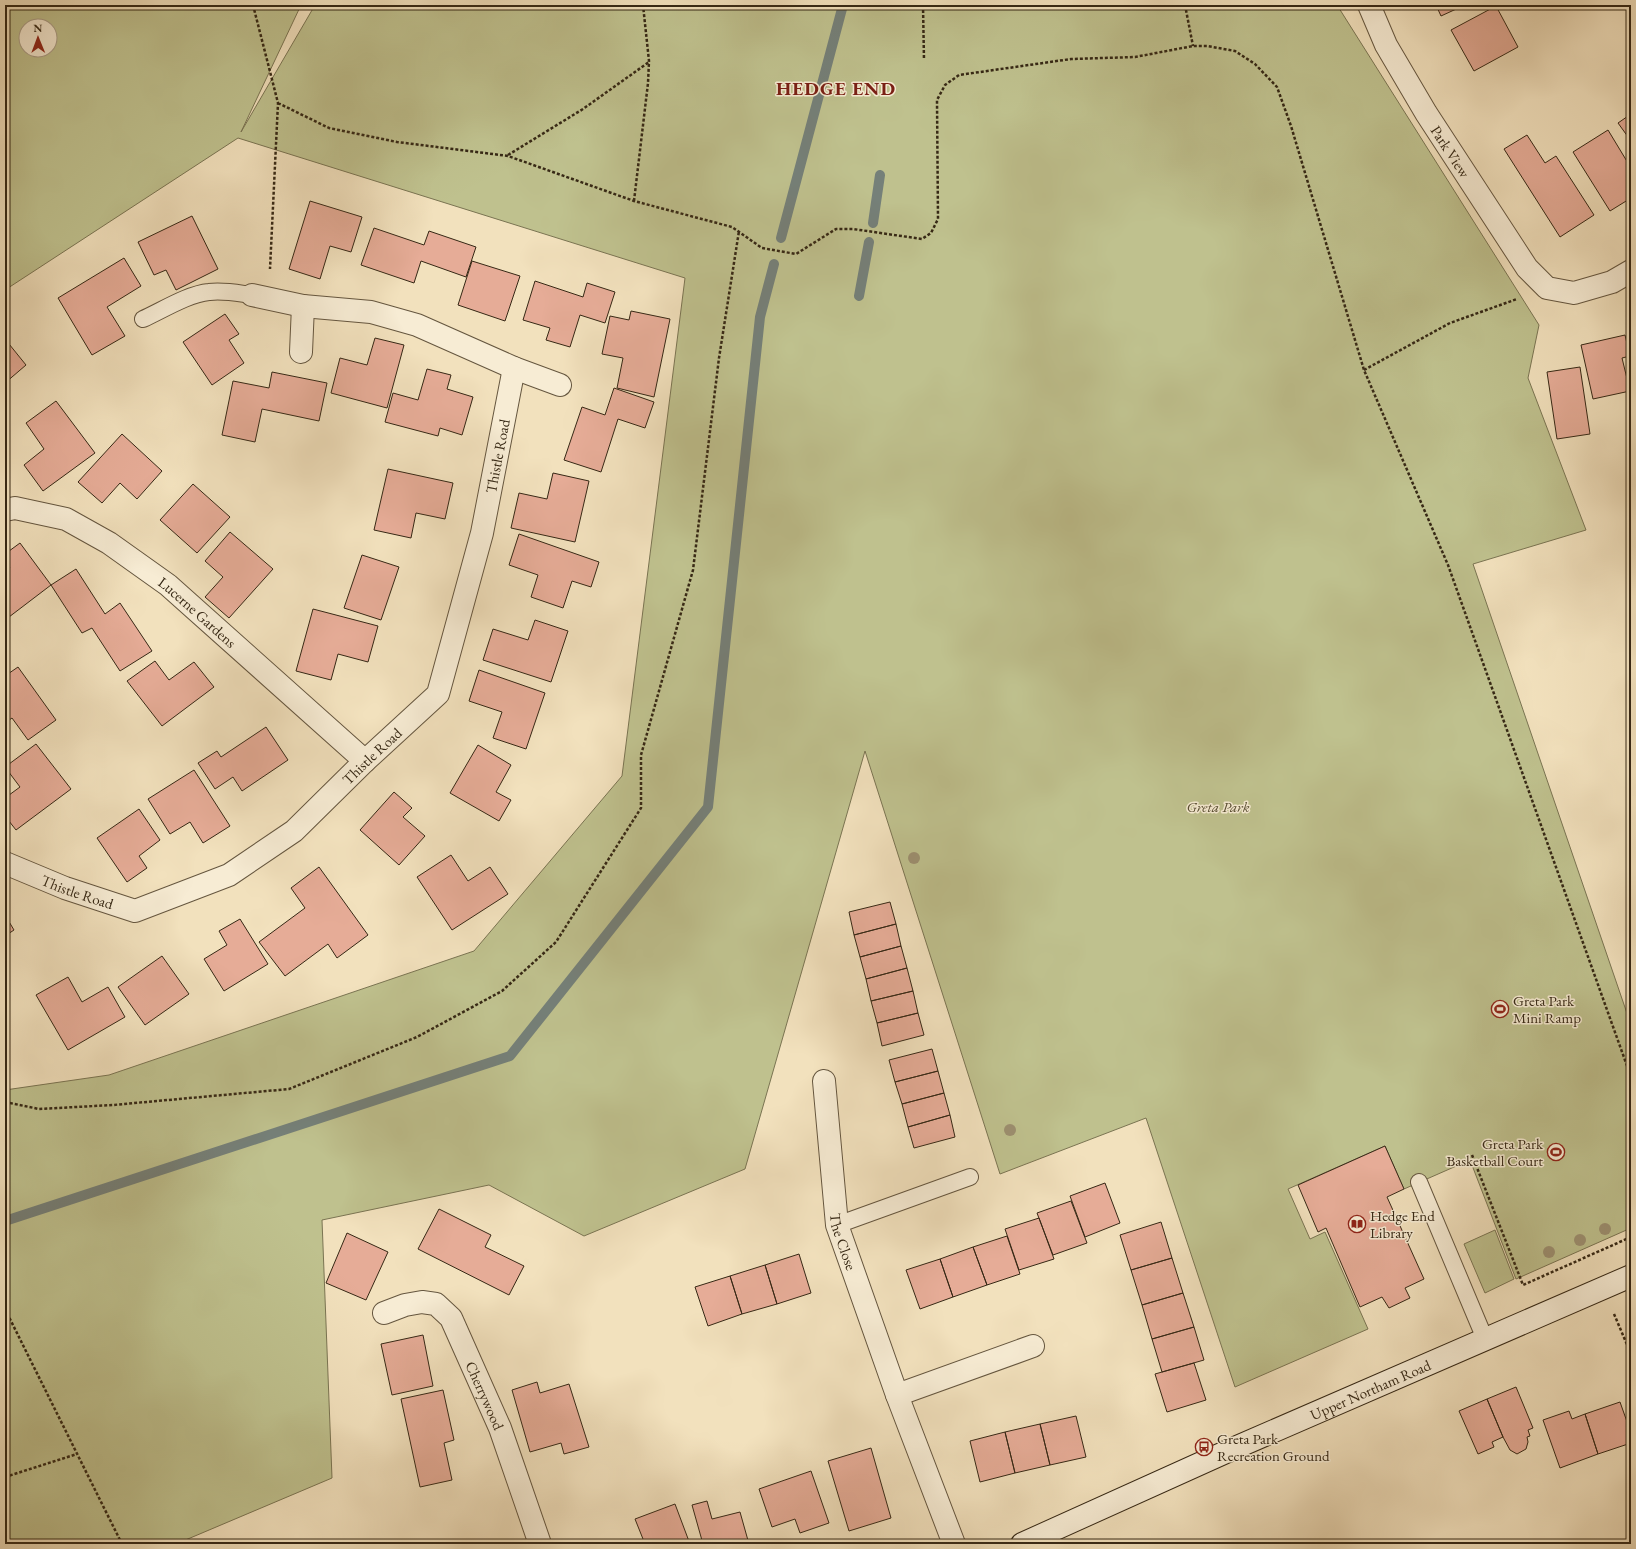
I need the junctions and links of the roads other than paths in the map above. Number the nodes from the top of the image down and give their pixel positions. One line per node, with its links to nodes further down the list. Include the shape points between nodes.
1 (1369, 5): 2 (street, Park View, via 1386,45 1426,113 1526,268 1547,288 1574,293 1612,282)
2 (1631, 271)
3 (260, 296): 4 (street); 5 (lane, via 208,292 192,296)
4 (303, 306): 6 (street); 7 (street, via 371,312 417,325)
5 (143, 319)
6 (301, 352)
7 (514, 368): 8 (street); 10 (street, Thistle Road, via 482,533 438,694)
8 (560, 385)
9 (5, 510): 10 (street, Lucerne Gardens, via 15,508 66,520 110,543 168,585)
10 (366, 761): 11 (street, Thistle Road, via 294,831 229,875 135,911 66,888)
11 (5, 863)
12 (824, 1081): 15 (street, The Close)
13 (970, 1177): 15 (lane)
14 (1419, 1182): 18 (lane)
15 (837, 1225): 20 (street, The Close)
16 (1631, 1276): 18 (street, Upper Northam Road)
17 (384, 1313): 21 (street, Cherrywood, via 422,1302 436,1304 451,1318 500,1428)
18 (1485, 1339): 23 (street, Upper Northam Road)
19 (1033, 1346): 20 (street)
20 (897, 1395): 22 (street, The Close)
21 (540, 1544)
22 (954, 1544)
23 (1022, 1544)

